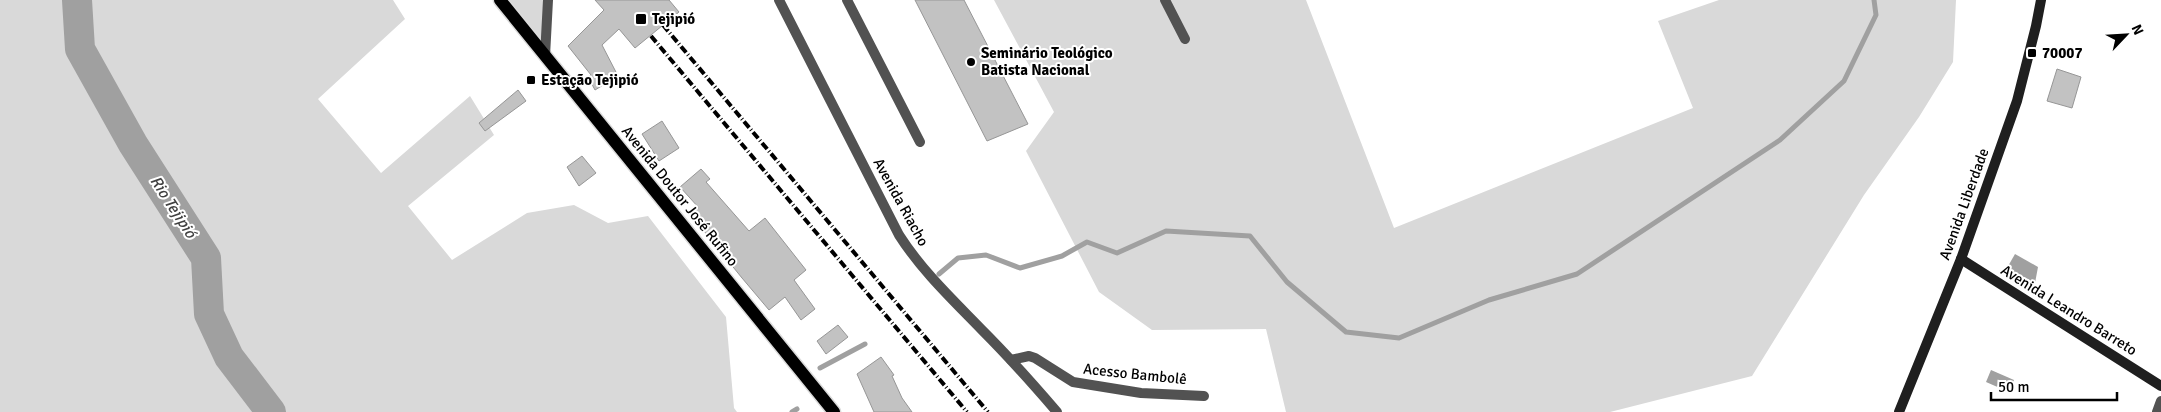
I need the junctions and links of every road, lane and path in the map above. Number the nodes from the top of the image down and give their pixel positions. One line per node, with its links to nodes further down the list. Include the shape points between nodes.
1 (500, 0): 8 (main road, Avenida Doutor José Rufino)
2 (548, 0): 8 (street)
3 (780, 0): 11 (street, Avenida Riacho, via 899,236 923,269)
4 (847, 0): 9 (street)
5 (1165, 0): 7 (street)
6 (2040, 0): 10 (main road, Avenida Liberdade, via 2017,101)
7 (1185, 39)
8 (545, 56): 15 (main road, Avenida Doutor José Rufino)
9 (920, 142)
10 (1961, 259): 12 (main road, Avenida Leandro Barreto); 17 (main road, Avenida Liberdade)
11 (1012, 360): 13 (street, Acesso Bambolê, via 1035,358 1073,382 1088,385); 16 (street, Avenida Riacho)
12 (2161, 386)
13 (1204, 396)
14 (2161, 401): 18 (street)
15 (834, 412)
16 (1057, 412)
17 (1899, 412)
18 (2156, 412)

